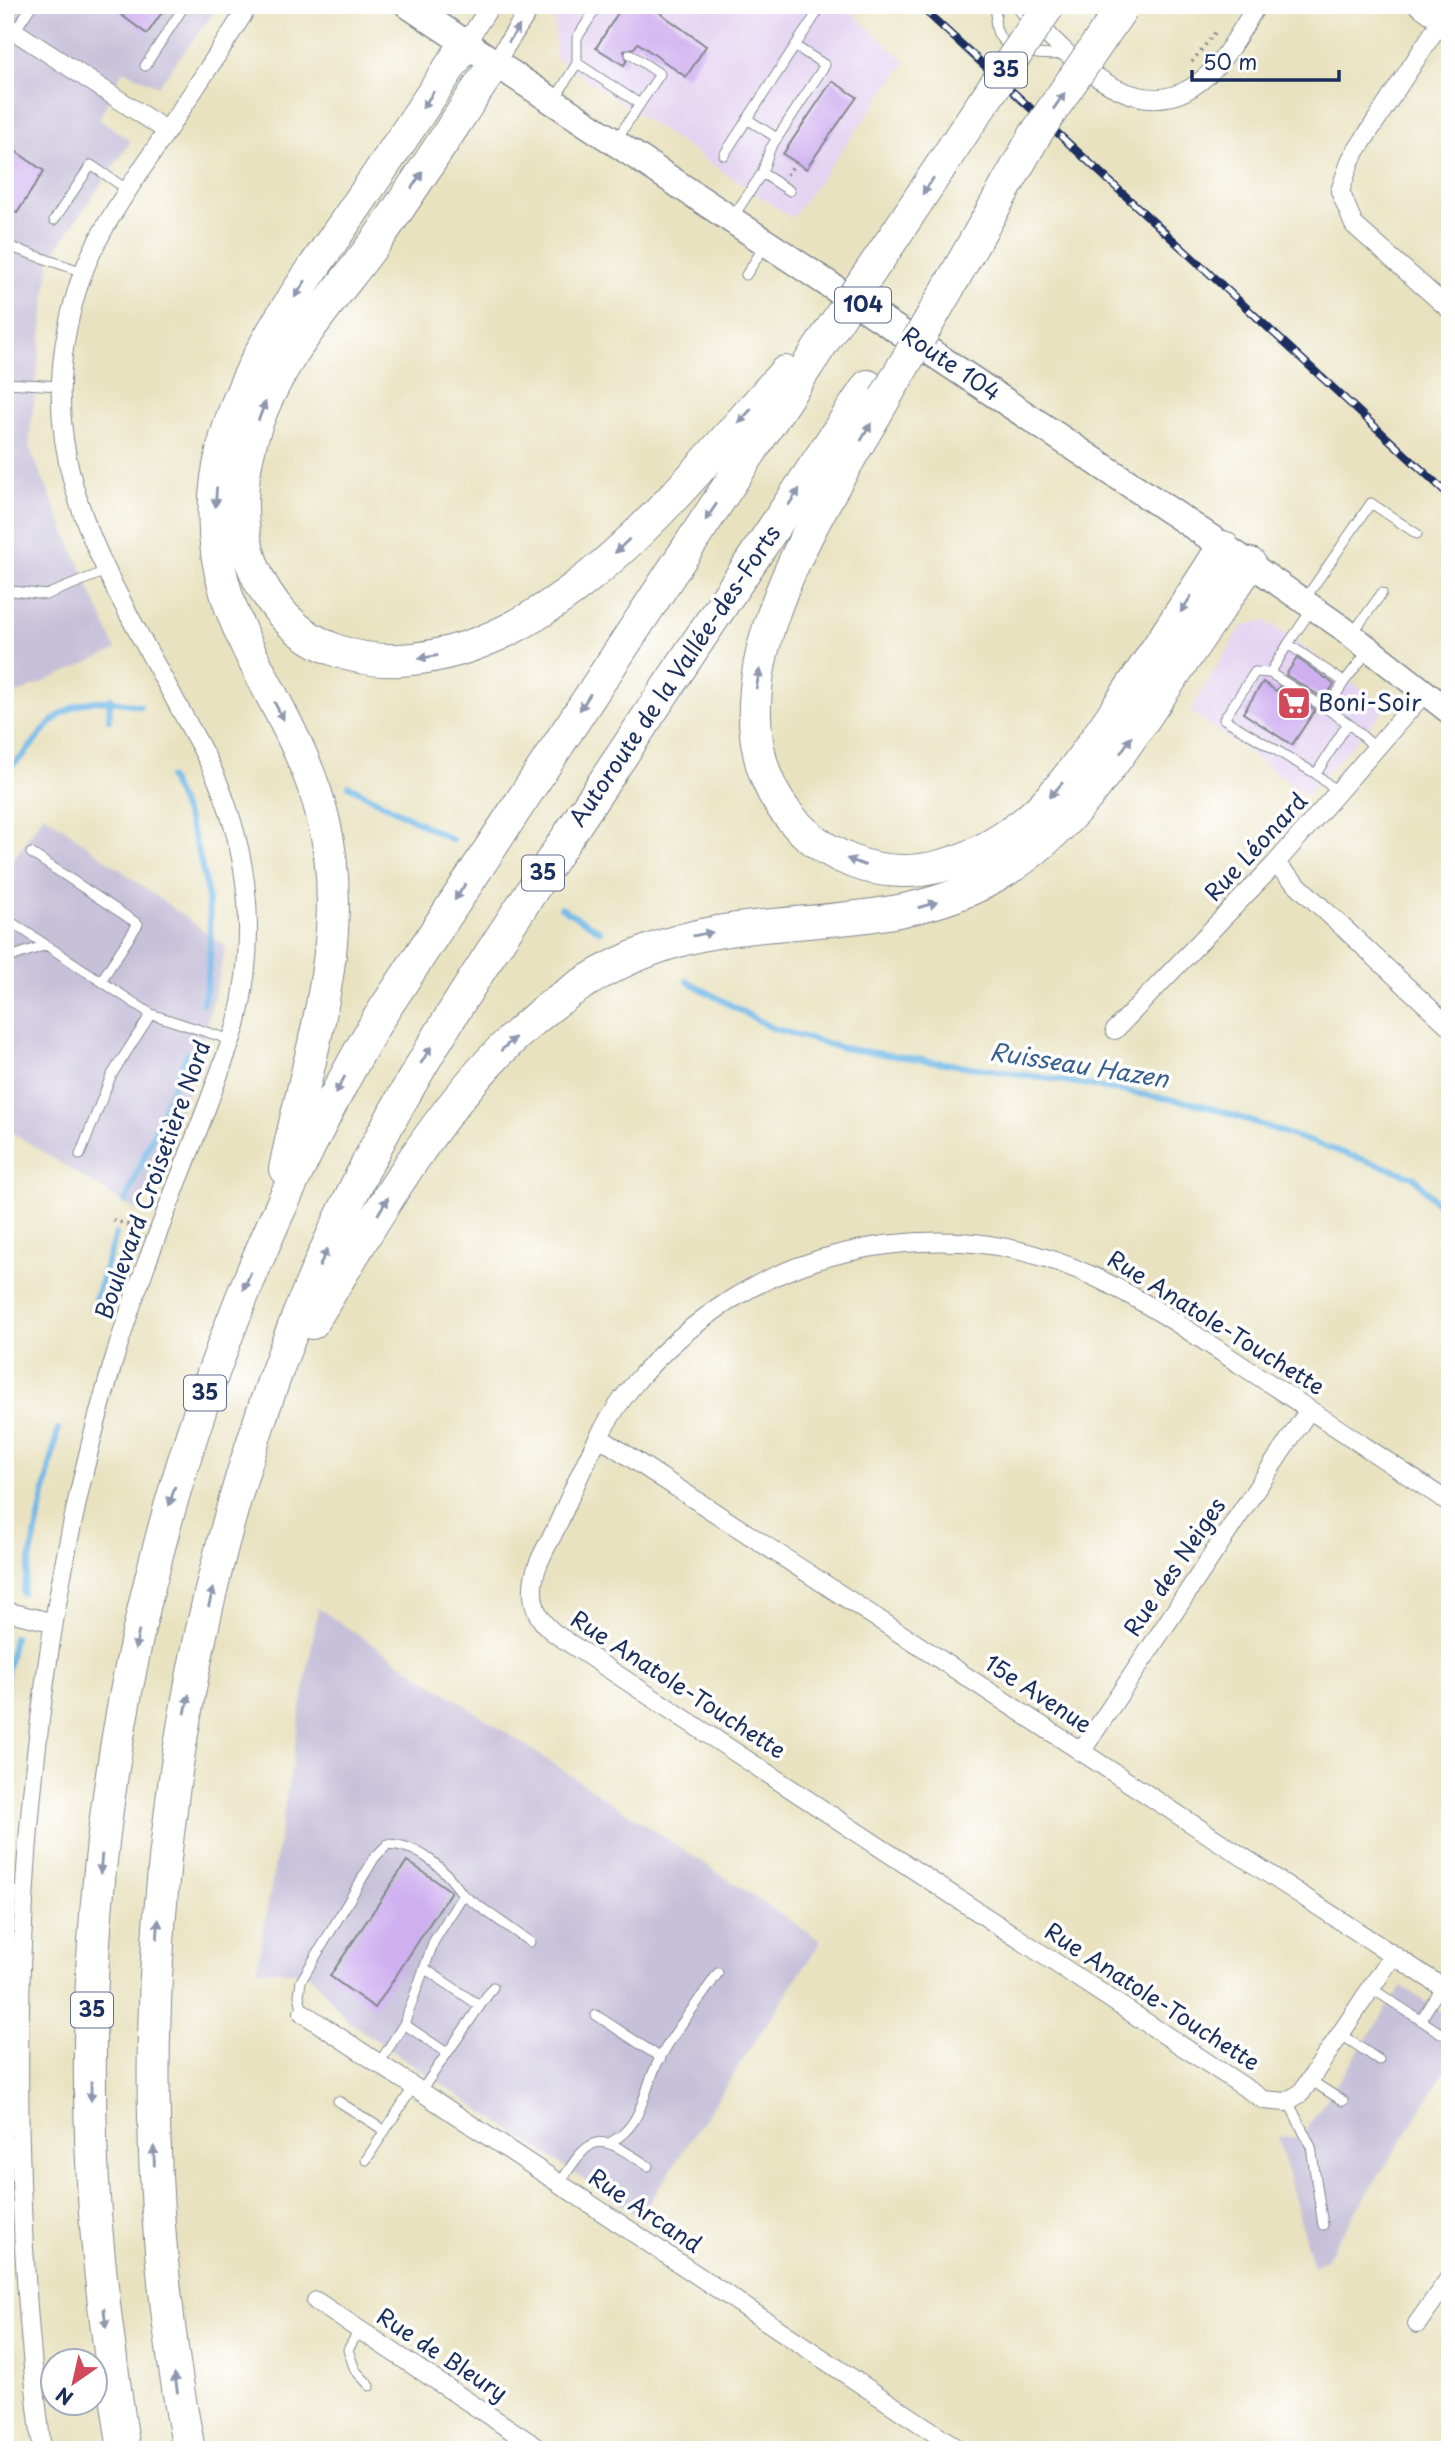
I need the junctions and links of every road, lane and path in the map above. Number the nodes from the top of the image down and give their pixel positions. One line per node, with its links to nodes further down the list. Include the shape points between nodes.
1 (32, 5): 16 (lane)
2 (185, 5): 24 (lane)
3 (249, 5): 29 (street, Boulevard Croisetière Nord)
4 (408, 5): 17 (main road, Route 104 / 104)
5 (491, 5): 17 (street)
6 (532, 5): 22 (street, one-way to 6)
7 (598, 5): 23 (lane, via 577,38)
8 (998, 5): 21 (lane, via 999,36 1017,50)
9 (1020, 5): 21 (street)
10 (1049, 5): 43 (highway, 35, one-way to 43, bridge, via 846,307)
11 (1257, 5): 21 (street, via 1211,72 1171,96 1152,99 1121,92)
12 (1417, 5): 15 (street)
13 (1123, 7): 46 (highway, Autoroute de la Vallée-des-Forts / 35, one-way to 13, bridge, via 1035,135)
14 (817, 13): 19 (lane)
15 (1447, 19): 42 (street, via 1351,159 1340,191 1354,225)
16 (10, 28): 29 (street)
17 (466, 43): 22 (main road, Route 104 / 104); 76 (highway, one-way to 76, via 266,342 233,413 218,476 215,536 231,610 310,777 331,862 329,966)
18 (1207, 45): 25 (path)
19 (795, 46): 28 (lane); 30 (lane, via 825,65)
20 (631, 54): 27 (lane, via 660,74)
21 (1069, 54)
22 (495, 63): 26 (main road, Route 104 / 104); 43 (highway, one-way to 22, via 603,565 507,631 443,654 381,660 334,649 293,625 265,592 244,540 243,479 261,413 291,356 379,236)
23 (578, 63): 26 (lane); 27 (lane)
24 (145, 66)
25 (1185, 68)
26 (554, 101): 31 (main road, Route 104 / 104)
27 (640, 104): 31 (lane)
28 (747, 119): 30 (lane); 32 (lane)
29 (167, 131): 34 (street, Boulevard Croisetière Nord)
30 (777, 138): 33 (lane)
31 (615, 141): 36 (main road, Route 104 / 104)
32 (724, 155)
33 (762, 173): 35 (lane); 36 (lane)
34 (128, 190): 37 (lane, via 91,165); 40 (street, Boulevard Croisetière Nord)
35 (790, 191)
36 (732, 219): 38 (main road, Route 104 / 104)
37 (54, 220)
38 (768, 242): 41 (lane); 48 (main road, Route 104 / 104)
39 (5, 245): 40 (lane)
40 (83, 272): 45 (street, Boulevard Croisetière Nord, via 67,328)
41 (746, 275)
42 (1450, 310)
43 (812, 350): 76 (highway, 35, one-way to 76, via 378,1019 318,1126)
44 (5, 383): 45 (lane)
45 (60, 386): 50 (street, Boulevard Croisetière Nord, via 66,463 83,519)
46 (876, 392): 48 (highway, one-way to 46, via 1092,745 1061,786 1023,824 980,852 940,867 893,871 849,860 804,832 775,795 759,753 756,694 771,625 794,563); 79 (highway, Autoroute de la Vallée-des-Forts / 35, one-way to 46, via 346,1206 436,1039)
47 (1417, 534): 53 (lane, via 1371,502)
48 (1223, 547): 49 (main road, Route 104 / 104)
49 (1250, 564): 53 (main road, Route 104); 79 (highway, one-way to 49, via 433,1129 495,1056 550,1007 594,976 664,943 737,929 904,911 945,900 1000,874 1052,835 1095,790)
50 (107, 571): 51 (lane, via 46,595); 74 (street, Boulevard Croisetière Nord, via 210,764 234,826 247,890 248,929 244,988)
51 (5, 590)
52 (1382, 593): 54 (lane)
53 (1308, 604): 54 (main road, Route 104); 55 (lane)
54 (1361, 642): 57 (lane); 58 (main road, Route 104)
55 (1288, 644): 56 (lane); 57 (lane)
56 (1270, 673): 59 (lane); 63 (lane, via 1255,672 1224,719)
57 (1345, 682): 59 (lane)
58 (1425, 692): 60 (main road, Route 104); 62 (street, Rue Léonard)
59 (1327, 709): 61 (lane)
60 (1450, 712)
61 (1348, 723): 62 (lane); 63 (lane)
62 (1377, 749): 64 (street, Rue Léonard)
63 (1316, 774): 64 (lane)
64 (1339, 793): 66 (street, Rue Léonard)
65 (31, 853): 70 (lane, via 138,924)
66 (1275, 864): 72 (street); 73 (street, Rue Léonard)
67 (5, 918): 68 (lane)
68 (46, 945): 69 (lane); 70 (lane)
69 (5, 959)
70 (101, 981): 71 (lane)
71 (151, 1014): 74 (lane); 75 (lane, via 111,1076)
72 (1450, 1027)
73 (1115, 1030)
74 (231, 1040): 78 (street, Boulevard Croisetière Nord)
75 (80, 1155)
76 (274, 1219): 123 (highway, 35, one-way to 123, via 216,1360 169,1508 130,1672 106,1819 93,1978 92,2142 101,2283)
77 (113, 1220): 78 (path)
78 (156, 1234): 84 (street, Boulevard Croisetière Nord, via 96,1420)
79 (271, 1390): 124 (highway, Autoroute de la Vallée-des-Forts / 35, one-way to 79, via 165,2300 155,2179 153,2036 158,1925 177,1762 195,1663 229,1525)
80 (1309, 1410): 81 (street, Rue Anatole-Touchette, via 1101,1278 996,1246 923,1242 840,1253 789,1270 734,1298 656,1359); 82 (street, Rue Anatole-Touchette); 85 (street, Rue des Neiges)
81 (599, 1437): 85 (street, 15e Avenue); 109 (street, Rue Anatole-Touchette, via 534,1575 535,1605 550,1630 1259,2097 1270,2102)
82 (1450, 1503)
83 (5, 1611): 84 (street)
84 (51, 1622): 91 (street, Boulevard Croisetière Nord, via 23,1817)
85 (1081, 1752): 88 (street, 15e Avenue)
86 (463, 1895): 87 (lane); 89 (lane, via 434,1941); 96 (lane, via 444,1872 413,1849 388,1844 381,1849 301,1981)
87 (530, 1942)
88 (1393, 1955): 93 (street); 94 (street, 15e Avenue)
89 (424, 1968): 95 (lane); 100 (lane)
90 (718, 1973): 103 (lane)
91 (7, 1974): 122 (street, Boulevard Croisetière Nord, via 15,2253)
92 (493, 1987): 95 (lane)
93 (1371, 1987): 98 (lane); 101 (street)
94 (1446, 1990): 98 (lane)
95 (480, 2006): 102 (lane)
96 (303, 2013): 105 (street, Rue Arcand)
97 (596, 2015): 103 (lane)
98 (1420, 2020): 99 (lane, via 1442,2034)
99 (1450, 2023)
100 (404, 2024): 102 (lane); 105 (lane)
101 (1340, 2034): 104 (lane); 106 (street)
102 (447, 2053): 107 (lane)
103 (660, 2058): 112 (lane, via 637,2119)
104 (1380, 2060)
105 (379, 2063): 107 (street, Rue Arcand)
106 (1310, 2080): 109 (street); 110 (lane)
107 (417, 2088): 111 (lane); 115 (street, Rue Arcand)
108 (338, 2101): 111 (lane)
109 (1289, 2101): 116 (lane, via 1311,2147)
110 (1343, 2101)
111 (385, 2131): 113 (lane)
112 (611, 2142): 114 (lane); 115 (lane, via 593,2143 583,2150)
113 (366, 2160)
114 (648, 2166)
115 (560, 2183): 126 (street, Rue Arcand)
116 (1323, 2225)
117 (1450, 2277): 119 (street)
118 (316, 2301): 120 (street, Rue de Bleury)
119 (1418, 2324)
120 (359, 2330): 121 (lane, via 348,2350 355,2370); 125 (street, Rue de Bleury)
121 (370, 2386)
122 (42, 2450)
123 (124, 2450)
124 (189, 2450)
125 (541, 2450)
126 (961, 2450)

